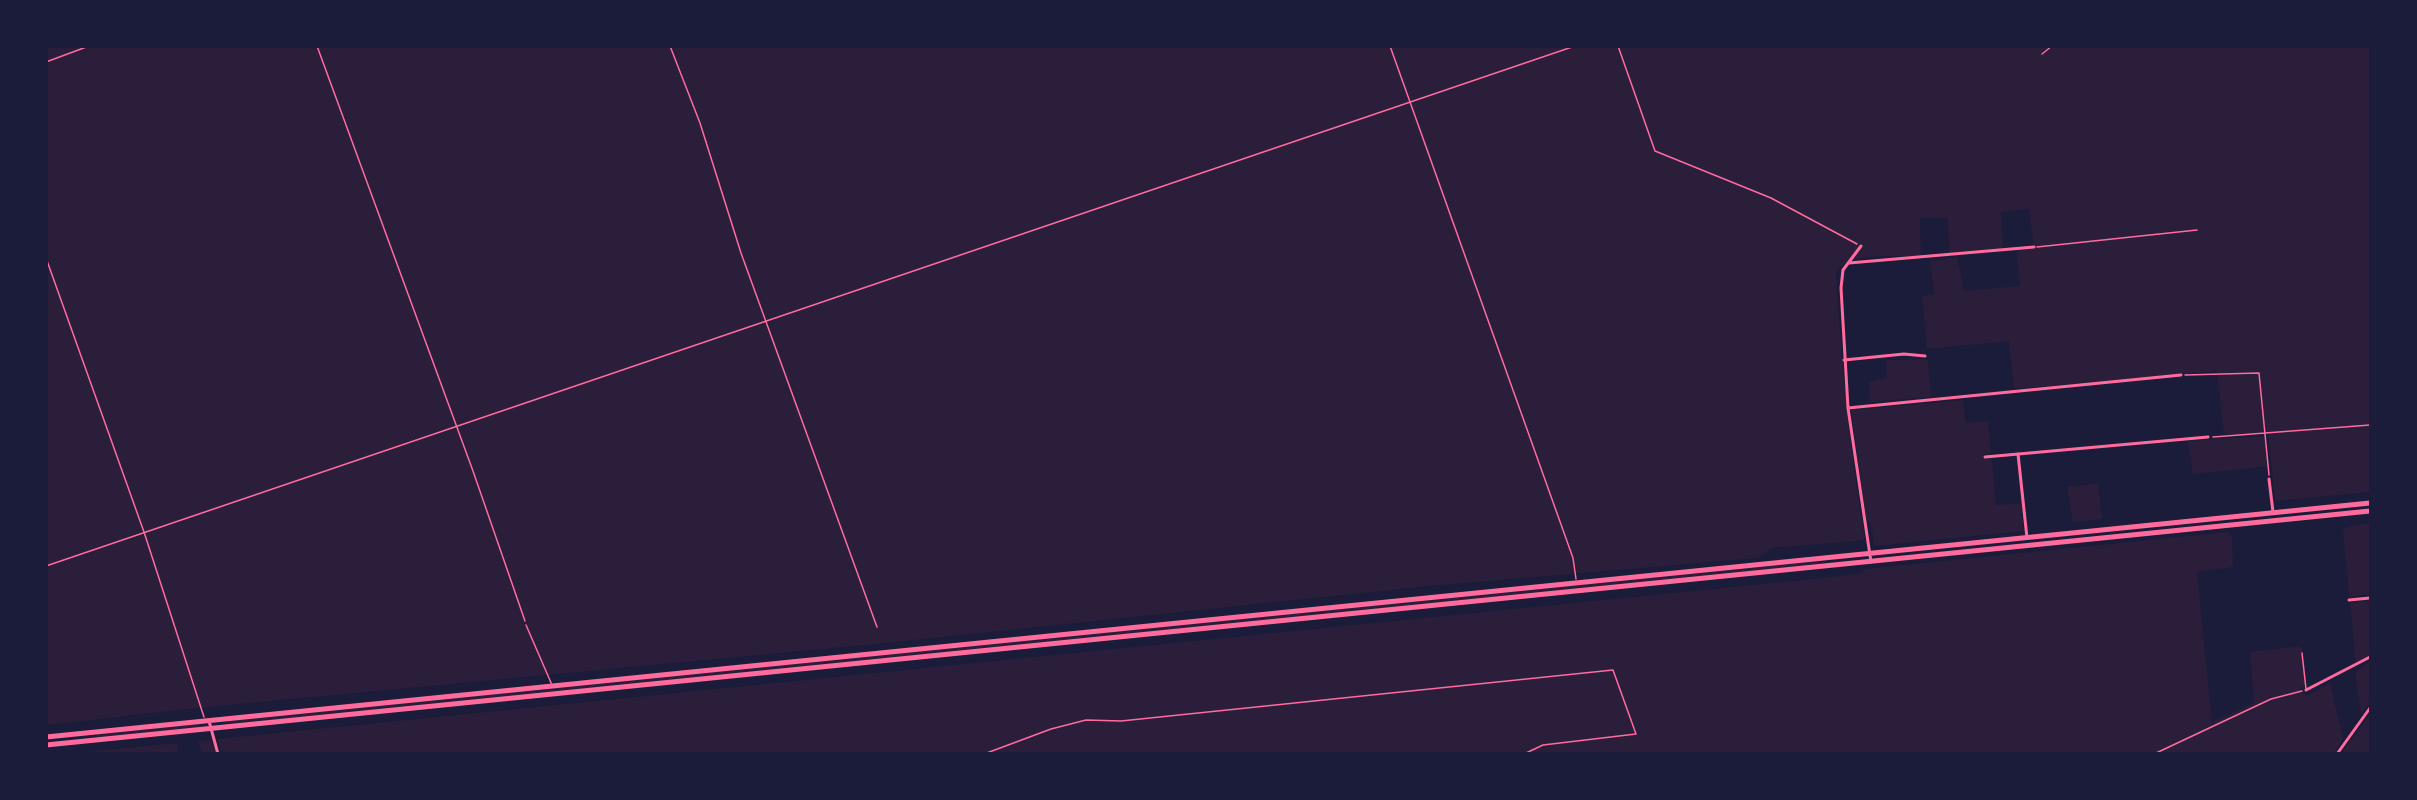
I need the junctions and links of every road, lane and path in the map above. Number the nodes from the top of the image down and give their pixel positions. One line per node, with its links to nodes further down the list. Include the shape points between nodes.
1 (89, 46): 9 (path)
2 (317, 46): 22 (path)
3 (670, 46): 16 (path)
4 (1390, 46): 10 (path)
5 (1575, 46): 10 (path)
6 (1618, 46): 12 (path, via 1655,151 1771,198)
7 (2052, 46): 8 (path)
8 (2042, 54)
9 (46, 62)
10 (1410, 103): 16 (path); 37 (path, via 1573,558)
11 (2197, 230): 13 (path)
12 (1861, 246): 15 (street)
13 (2034, 247): 15 (street)
14 (46, 258): 31 (path)
15 (1847, 263): 18 (street, via 1841,277)
16 (767, 320): 22 (path); 41 (path)
17 (1925, 356): 18 (street, via 1904,354)
18 (1844, 360): 20 (street)
19 (2181, 375): 20 (street); 23 (path, via 2259,373)
20 (1848, 408): 34 (street)
21 (2370, 425): 23 (path)
22 (456, 426): 31 (path); 40 (path)
23 (2266, 434): 24 (path); 27 (path)
24 (2208, 437): 25 (street)
25 (2018, 454): 26 (street); 32 (street)
26 (1985, 457)
27 (2269, 479): 30 (street)
28 (2370, 503): 30 (main road)
29 (2370, 511): 33 (main road)
30 (2273, 513): 32 (main road)
31 (144, 532): 36 (path); 47 (path)
32 (2027, 538): 33 (street); 34 (main road)
33 (2029, 546): 35 (main road)
34 (1870, 554): 35 (street); 37 (main road)
35 (1871, 562): 48 (main road)
36 (46, 566)
37 (1577, 583): 44 (main road)
38 (2370, 598): 39 (street)
39 (2349, 600)
40 (526, 625): 44 (lane)
41 (877, 627)
42 (2302, 653): 45 (lane)
43 (2370, 657): 45 (street)
44 (552, 686): 47 (main road)
45 (2306, 690): 54 (path, via 2271,699)
46 (2370, 708): 55 (street)
47 (207, 721): 48 (street); 49 (main road)
48 (211, 729): 50 (main road); 51 (street)
49 (46, 737)
50 (46, 745)
51 (218, 753)
52 (984, 753): 53 (path, via 1086,720 1121,721 1613,670 1635,734 1543,745)
53 (1524, 753)
54 (2154, 753)
55 (2337, 753)

